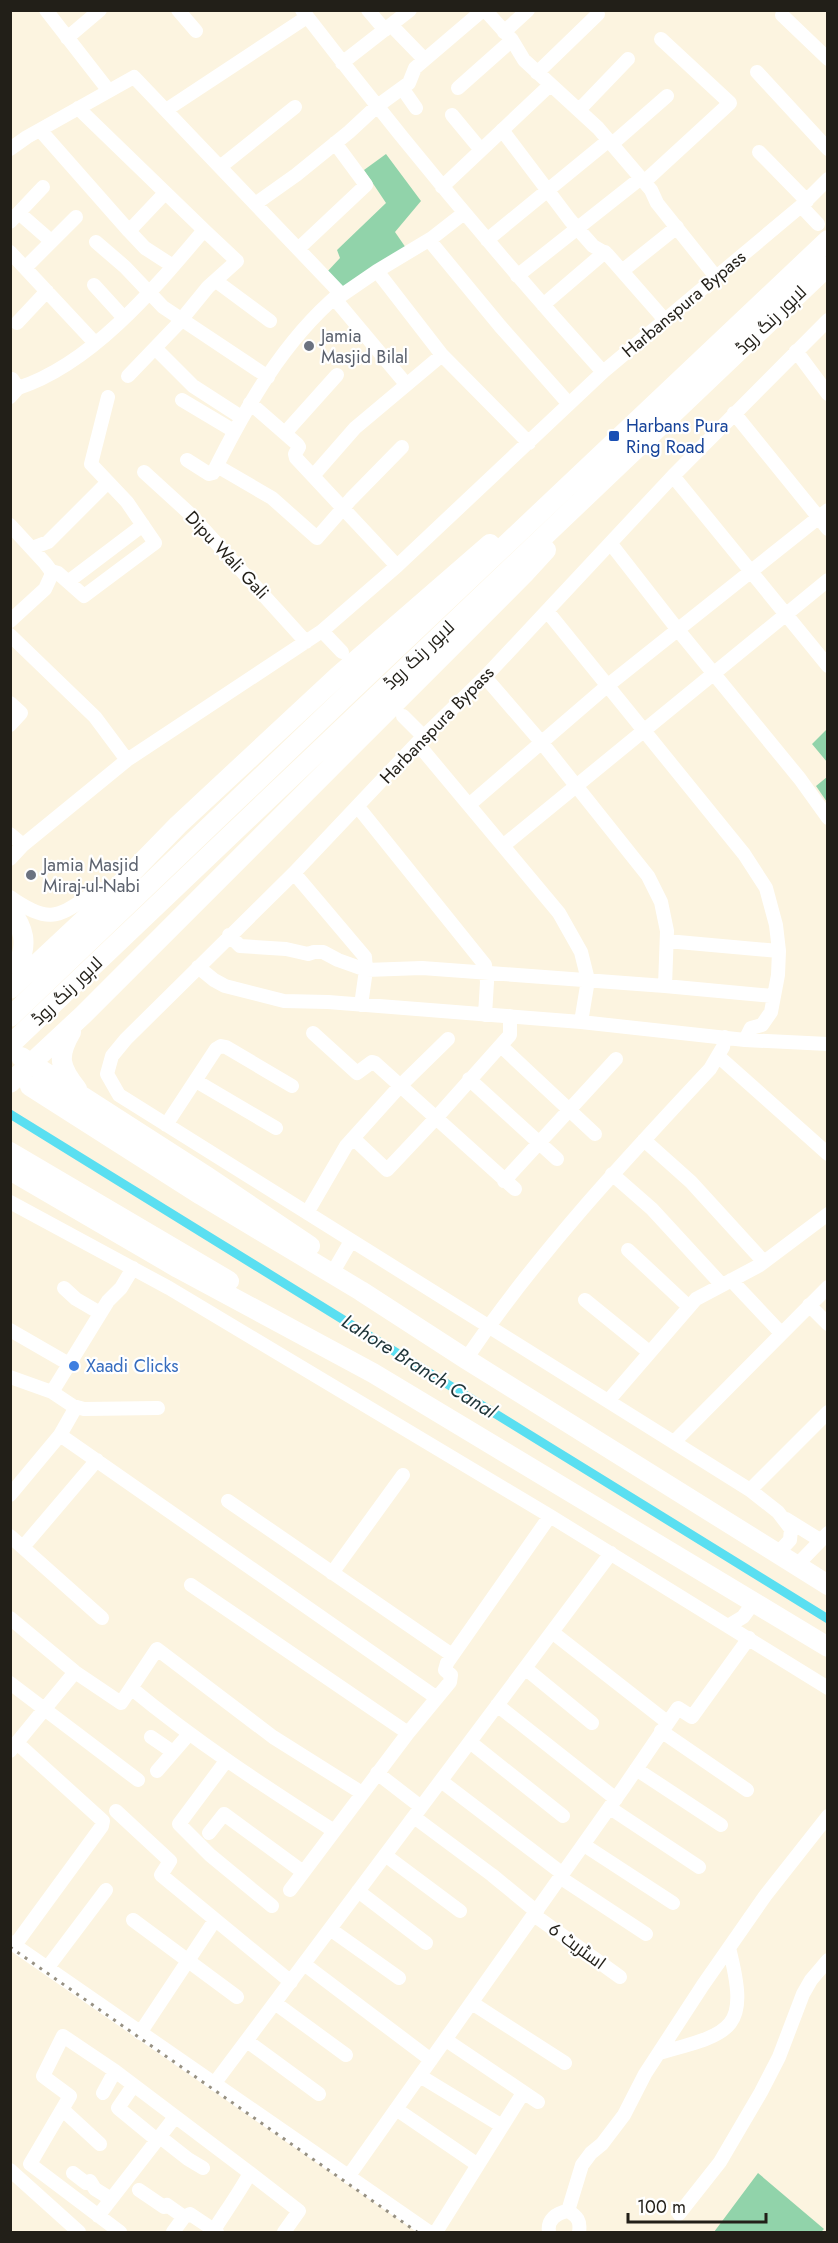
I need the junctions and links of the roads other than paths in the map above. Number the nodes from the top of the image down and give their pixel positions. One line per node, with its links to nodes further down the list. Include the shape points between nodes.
1 (46, 10): 14 (street)
2 (100, 10): 14 (street)
3 (178, 10): 12 (street)
4 (368, 10): 11 (street)
5 (410, 10): 11 (street)
6 (484, 10): 13 (street); 16 (street)
7 (528, 10): 13 (street)
8 (306, 13): 19 (street); 31 (street)
9 (598, 14): 21 (street)
10 (782, 15): 18 (street)
11 (388, 27): 16 (street); 19 (street)
12 (196, 31)
13 (508, 36): 21 (street); 24 (street)
14 (67, 38): 25 (street)
15 (661, 39): 44 (street, via 730,103)
16 (424, 59): 23 (street)
17 (628, 59): 32 (street)
18 (828, 59)
19 (342, 63): 28 (street)
20 (757, 72): 39 (street)
21 (537, 73): 22 (street)
22 (550, 85): 32 (street); 35 (street)
23 (402, 88): 28 (street); 30 (street)
24 (458, 88)
25 (109, 91): 29 (street); 31 (street, via 134,77)
26 (667, 96): 36 (street)
27 (295, 107): 42 (street)
28 (376, 107): 37 (street); 46 (street)
29 (78, 108): 34 (street); 48 (street)
30 (416, 108)
31 (166, 110): 42 (street)
32 (579, 110): 36 (street)
33 (452, 115): 40 (street)
34 (40, 130): 38 (street); 57 (street)
35 (502, 130): 40 (street); 47 (street)
36 (610, 142): 44 (street); 47 (street)
37 (335, 143): 50 (street); 63 (street, via 366,185)
38 (10, 149)
39 (828, 149)
40 (481, 150): 46 (street)
41 (759, 152): 49 (street)
42 (220, 167): 50 (street)
43 (828, 178): 49 (street, Harbanspura Bypass)
44 (643, 180): 54 (street); 55 (street)
45 (43, 187): 52 (street)
46 (442, 187): 51 (street)
47 (548, 190): 55 (street); 60 (street)
48 (165, 193): 56 (street); 57 (street)
49 (804, 203): 58 (street); 72 (street, Harbanspura Bypass)
50 (255, 204): 63 (street)
51 (464, 213): 59 (street); 60 (street)
52 (15, 217): 61 (street)
53 (76, 217): 61 (street)
54 (677, 227): 70 (street); 72 (street)
55 (576, 228): 64 (street, via 593,246); 71 (street)
56 (204, 230): 66 (street); 73 (street, via 237,261)
57 (129, 231): 66 (street, via 145,248)
58 (823, 232): 106 (highway, لاہور رنگ روڈ)
59 (429, 240): 69 (street); 99 (street)
60 (487, 240): 71 (street)
61 (51, 241): 68 (street)
62 (96, 242): 76 (street)
63 (298, 249): 77 (street)
64 (605, 252): 70 (street); 78 (street)
65 (11, 254): 68 (street)
66 (174, 266): 76 (street)
67 (828, 266): 106 (highway, لاہور رنگ روڈ)
68 (25, 268): 75 (street)
69 (377, 271): 77 (street); 88 (street)
70 (621, 271): 81 (street)
71 (518, 276): 78 (street)
72 (716, 277): 81 (street, Harbanspura Bypass)
73 (216, 280): 80 (street); 83 (street)
74 (94, 285): 79 (street)
75 (46, 291): 84 (street); 85 (street)
76 (150, 293): 79 (street); 80 (street)
77 (337, 296): 92 (street, via 296,336); 94 (street)
78 (543, 305): 89 (street)
79 (124, 318): 85 (street)
80 (181, 319): 86 (street); 92 (street)
81 (664, 319): 89 (street, Harbanspura Bypass)
82 (828, 320): 87 (street, Harbanspura Bypass)
83 (270, 321)
84 (17, 323)
85 (95, 343): 93 (street, via 33,383)
86 (155, 348): 91 (street); 101 (street, via 193,386)
87 (796, 351): 95 (street); 100 (street, Harbanspura Bypass)
88 (442, 355): 94 (street); 104 (street)
89 (603, 372): 99 (street, Harbanspura Bypass)
90 (337, 375): 103 (street)
91 (128, 376)
92 (268, 376): 98 (street)
93 (12, 384)
94 (406, 384): 110 (street, via 355,428)
95 (828, 394)
96 (108, 397): 112 (street, via 92,464)
97 (182, 400): 102 (street)
98 (250, 403): 101 (street); 103 (street)
99 (568, 404): 104 (street, Harbanspura Bypass)
100 (734, 413): 111 (street, Harbanspura Bypass); 114 (street)
101 (241, 417): 102 (street)
102 (234, 430): 108 (street)
103 (285, 433): 110 (street, via 299,447 296,458)
104 (529, 443): 120 (street, Harbanspura Bypass)
105 (402, 447): 113 (street)
106 (625, 447): 148 (highway, via 427,597); 154 (highway, لاہور رنگ روڈ); 156 (highway, via 524,574)
107 (187, 460): 108 (street, via 209,474)
108 (217, 466): 113 (street, via 272,498 317,538)
109 (144, 472): 131 (street, Dipu Wali Gali, via 190,514)
110 (313, 476): 113 (street)
111 (673, 476): 118 (street, Harbanspura Bypass); 122 (street)
112 (108, 482): 116 (street); 119 (street, via 48,542)
113 (344, 508): 120 (street)
114 (823, 514): 117 (street); 122 (street)
115 (10, 525): 119 (street)
116 (143, 525): 124 (street); 124 (street, via 154,543 84,596)
117 (828, 529)
118 (610, 544): 125 (street, Harbanspura Bypass); 128 (street)
119 (32, 548): 121 (street)
120 (397, 566): 129 (street, Harbanspura Bypass)
121 (51, 571): 124 (street); 127 (street, via 45,589)
122 (749, 572): 126 (street); 128 (street)
123 (828, 580): 126 (street)
124 (69, 581)
125 (546, 611): 135 (street, Harbanspura Bypass); 136 (street)
126 (786, 616): 133 (street); 134 (street)
127 (10, 621)
128 (678, 630): 134 (street); 136 (street)
129 (322, 631): 131 (street, Harbanspura Bypass); 132 (street)
130 (10, 635): 143 (street, via 95,717)
131 (306, 642): 143 (street, Harbanspura Bypass)
132 (342, 652)
133 (828, 666)
134 (714, 673): 140 (street); 147 (street)
135 (485, 677): 141 (street, Harbanspura Bypass); 142 (street)
136 (607, 686): 140 (street); 142 (street)
137 (10, 703): 139 (street, via 21,713)
138 (403, 716): 141 (street)
139 (10, 725)
140 (643, 730): 144 (street); 161 (street, via 757,873 771,902)
141 (421, 740): 145 (street); 146 (street, Harbanspura Bypass)
142 (542, 743): 144 (street); 145 (street)
143 (127, 760): 150 (street, Harbanspura Bypass)
144 (574, 786): 151 (street); 160 (street, via 648,876 661,902)
145 (470, 804): 151 (street)
146 (358, 807): 153 (street, Harbanspura Bypass); 165 (street, via 485,965)
147 (828, 818)
148 (178, 825): 155 (highway); 168 (highway)
149 (10, 834): 150 (street)
150 (23, 845): 152 (street, Harbanspura Bypass)
151 (504, 845): 166 (street, via 559,913 581,952)
152 (10, 860)
153 (294, 873): 159 (street, Harbanspura Bypass); 164 (street, via 365,957)
154 (162, 886): 174 (highway, لاہور رنگ روڈ); 183 (highway, لاہور رنگ روڈ)
155 (100, 889): 157 (street, via 61,913 49,915 39,914); 163 (highway)
156 (208, 891): 171 (highway); 178 (highway, via 46,1035 30,1043)
157 (10, 897)
158 (12, 913): 163 (highway, via 25,941)
159 (229, 935): 162 (street, Harbanspura Bypass); 164 (street, via 240,946 308,954 323,952)
160 (667, 941): 161 (street); 167 (street)
161 (779, 951): 169 (street)
162 (198, 967): 170 (street, via 214,980 284,1001); 194 (street, Harbanspura Bypass, via 126,1039 108,1065 107,1074 118,1095)
163 (14, 968)
164 (366, 970): 165 (street, via 422,968); 170 (street)
165 (486, 974): 166 (street); 172 (street)
166 (588, 980): 167 (street); 175 (street)
167 (665, 986): 169 (street)
168 (10, 989)
169 (773, 996): 180 (street, via 768,1018 751,1028)
170 (361, 1005): 172 (street)
171 (83, 1015): 186 (highway); 191 (highway, via 61,1055 62,1066)
172 (485, 1015): 173 (street)
173 (510, 1016): 175 (street); 182 (street, via 510,1035)
174 (10, 1017)
175 (581, 1022): 177 (street)
176 (313, 1033): 190 (street, via 353,1070 357,1072 375,1063)
177 (725, 1037): 180 (street); 184 (street)
178 (10, 1038)
179 (448, 1039): 190 (street)
180 (746, 1040): 181 (street)
181 (828, 1044)
182 (501, 1046): 187 (street); 192 (street)
183 (10, 1048): 186 (highway)
184 (718, 1056): 198 (street); 201 (street)
185 (616, 1059): 192 (street)
186 (24, 1075): 191 (highway); 218 (highway, via 201,1195)
187 (469, 1079): 193 (street); 199 (street)
188 (196, 1081): 189 (street, via 221,1046); 194 (street); 195 (street)
189 (292, 1086)
190 (400, 1086): 193 (street); 197 (street)
191 (84, 1098): 211 (highway)
192 (569, 1109): 196 (street); 199 (street)
193 (436, 1118): 197 (street, via 387,1170); 199 (street, via 509,1185)
194 (166, 1125): 206 (street)
195 (276, 1128)
196 (596, 1134)
197 (353, 1138): 206 (street)
198 (644, 1140): 204 (street); 210 (street, via 691,1182)
199 (539, 1142): 202 (street)
200 (10, 1152): 230 (highway, via 285,1314)
201 (828, 1154)
202 (557, 1159)
203 (12, 1171): 213 (highway)
204 (612, 1174): 214 (street); 224 (street)
205 (10, 1202): 212 (street)
206 (307, 1213): 208 (street)
207 (828, 1214): 210 (street)
208 (351, 1241): 211 (street); 224 (street)
209 (628, 1250): 221 (street)
210 (764, 1262): 214 (street)
211 (338, 1264): 218 (highway)
212 (133, 1268): 217 (street); 222 (street)
213 (178, 1268): 217 (street); 230 (highway)
214 (727, 1282): 221 (street); 226 (street)
215 (828, 1287): 220 (street)
216 (64, 1288): 222 (street)
217 (169, 1288): 244 (street)
218 (361, 1291): 228 (highway)
219 (585, 1300): 227 (street)
220 (809, 1305): 223 (street); 226 (street)
221 (689, 1307): 227 (street)
222 (100, 1313): 229 (street)
223 (828, 1324)
224 (488, 1326): 228 (street); 233 (street)
225 (10, 1330): 229 (street)
226 (780, 1332): 238 (street)
227 (649, 1352): 233 (street)
228 (466, 1359): 250 (highway)
229 (69, 1364): 232 (street)
230 (373, 1373): 255 (highway)
231 (10, 1377): 232 (street)
232 (52, 1392): 234 (street)
233 (608, 1401): 238 (street)
234 (76, 1407): 235 (street); 237 (street)
235 (158, 1408)
236 (828, 1412): 241 (street)
237 (60, 1435): 239 (street); 242 (street)
238 (674, 1442): 241 (street)
239 (97, 1460): 248 (street); 268 (street)
240 (403, 1475): 252 (street)
241 (750, 1490): 245 (street)
242 (10, 1495)
243 (228, 1501): 252 (street)
244 (550, 1516): 249 (street); 262 (street)
245 (784, 1518): 247 (street); 250 (street, via 791,1529 790,1540)
246 (10, 1536): 248 (street)
247 (824, 1537): 251 (street)
248 (23, 1547): 257 (street)
249 (610, 1553): 258 (street); 259 (street)
250 (777, 1554): 251 (highway)
251 (796, 1566): 253 (highway)
252 (332, 1573): 262 (street)
253 (828, 1585)
254 (191, 1586): 273 (street)
255 (754, 1602): 258 (street, via 743,1617); 261 (highway)
256 (10, 1618): 264 (street)
257 (102, 1618)
258 (728, 1626): 260 (street)
259 (552, 1632): 263 (street); 272 (street)
260 (748, 1638): 267 (street); 272 (street, via 692,1717 678,1708)
261 (828, 1647)
262 (452, 1655): 268 (street, via 445,1670 451,1676 450,1682)
263 (525, 1668): 269 (street); 271 (street)
264 (75, 1672): 266 (street, via 121,1703); 270 (street)
265 (10, 1683): 270 (street)
266 (131, 1688): 274 (street); 286 (street, via 157,1649 273,1737)
267 (828, 1688)
268 (437, 1698): 273 (street)
269 (497, 1705): 276 (street); 287 (street)
270 (44, 1710): 277 (street); 283 (street)
271 (592, 1723)
272 (664, 1727): 280 (street); 285 (street)
273 (408, 1733): 282 (street)
274 (189, 1734): 278 (street); 279 (street)
275 (151, 1737): 278 (street)
276 (470, 1742): 284 (street); 290 (street)
277 (14, 1747): 312 (street, via 103,1821)
278 (173, 1752): 281 (street)
279 (226, 1761): 293 (street); 304 (street, via 179,1824)
280 (636, 1769): 287 (street); 292 (street)
281 (157, 1772)
282 (377, 1773): 286 (street); 289 (street, اسٹریٹ 6)
283 (138, 1780)
284 (441, 1780): 289 (street); 299 (street)
285 (747, 1790)
286 (362, 1793): 293 (street)
287 (613, 1803): 295 (street); 297 (street)
288 (116, 1810): 308 (street, via 170,1861 161,1875)
289 (417, 1812): 296 (street); 306 (street, اسٹریٹ 6)
290 (563, 1816)
291 (828, 1816): 313 (street)
292 (721, 1825)
293 (333, 1831): 298 (street)
294 (209, 1833): 298 (street, via 224,1814)
295 (584, 1845): 299 (street); 303 (street)
296 (385, 1855): 302 (street); 305 (street)
297 (699, 1867)
298 (303, 1872): 301 (street)
299 (562, 1876): 306 (street); 310 (street)
300 (106, 1890): 317 (street)
301 (290, 1890)
302 (358, 1891): 309 (street); 311 (street)
303 (673, 1903)
304 (272, 1906)
305 (460, 1911)
306 (535, 1914): 318 (street, اسٹریٹ 6); 323 (street)
307 (133, 1920): 314 (street)
308 (215, 1920): 314 (street); 320 (street)
309 (330, 1929): 316 (street); 319 (street)
310 (646, 1934)
311 (426, 1943)
312 (13, 1944): 317 (street)
313 (729, 1948): 327 (street); 327 (street, via 739,1996 733,2018 714,2037)
314 (187, 1960): 321 (street); 324 (street)
315 (828, 1960): 354 (street, via 803,1994 761,2092 720,2162)
316 (304, 1964): 320 (street); 329 (street)
317 (48, 1967): 324 (street)
318 (620, 1977)
319 (399, 1978)
320 (291, 1982): 322 (street)
321 (237, 1997)
322 (275, 2003): 326 (street); 328 (street)
323 (472, 2003): 325 (street); 330 (street)
324 (140, 2033): 333 (street)
325 (446, 2040): 329 (street); 336 (street)
326 (247, 2041): 333 (street); 337 (street)
327 (659, 2053): 353 (street, via 624,2115 582,2165)
328 (346, 2055)
329 (431, 2060): 332 (street)
330 (565, 2063)
331 (115, 2071): 334 (street); 335 (street); 340 (street, via 63,2036 43,2076 70,2095)
332 (420, 2076): 339 (street); 342 (street)
333 (214, 2084): 350 (street)
334 (133, 2086): 341 (street); 343 (street, via 118,2108)
335 (103, 2093)
336 (523, 2093): 338 (street); 342 (street)
337 (319, 2094)
338 (538, 2102)
339 (396, 2109): 345 (street); 350 (street)
340 (63, 2110): 344 (street); 355 (street, via 30,2164)
341 (175, 2117): 343 (street); 349 (street)
342 (502, 2126): 345 (street)
343 (159, 2138): 346 (street); 352 (street)
344 (100, 2144)
345 (478, 2165): 363 (street)
346 (203, 2168)
347 (10, 2170): 358 (street)
348 (73, 2173): 352 (street)
349 (250, 2174): 357 (street); 361 (street, via 299,2211)
350 (348, 2176): 362 (street)
351 (139, 2190): 356 (street)
352 (111, 2199): 355 (street)
353 (568, 2211): 364 (street, via 554,2216); 365 (street, via 580,2222)
354 (680, 2214)
355 (98, 2216): 359 (street)
356 (184, 2217): 357 (street, via 190,2214); 360 (street)
357 (216, 2231)
358 (79, 2232)
359 (120, 2232)
360 (173, 2232)
361 (284, 2232)
362 (429, 2232)
363 (436, 2232)
364 (549, 2232)
365 (579, 2232)

